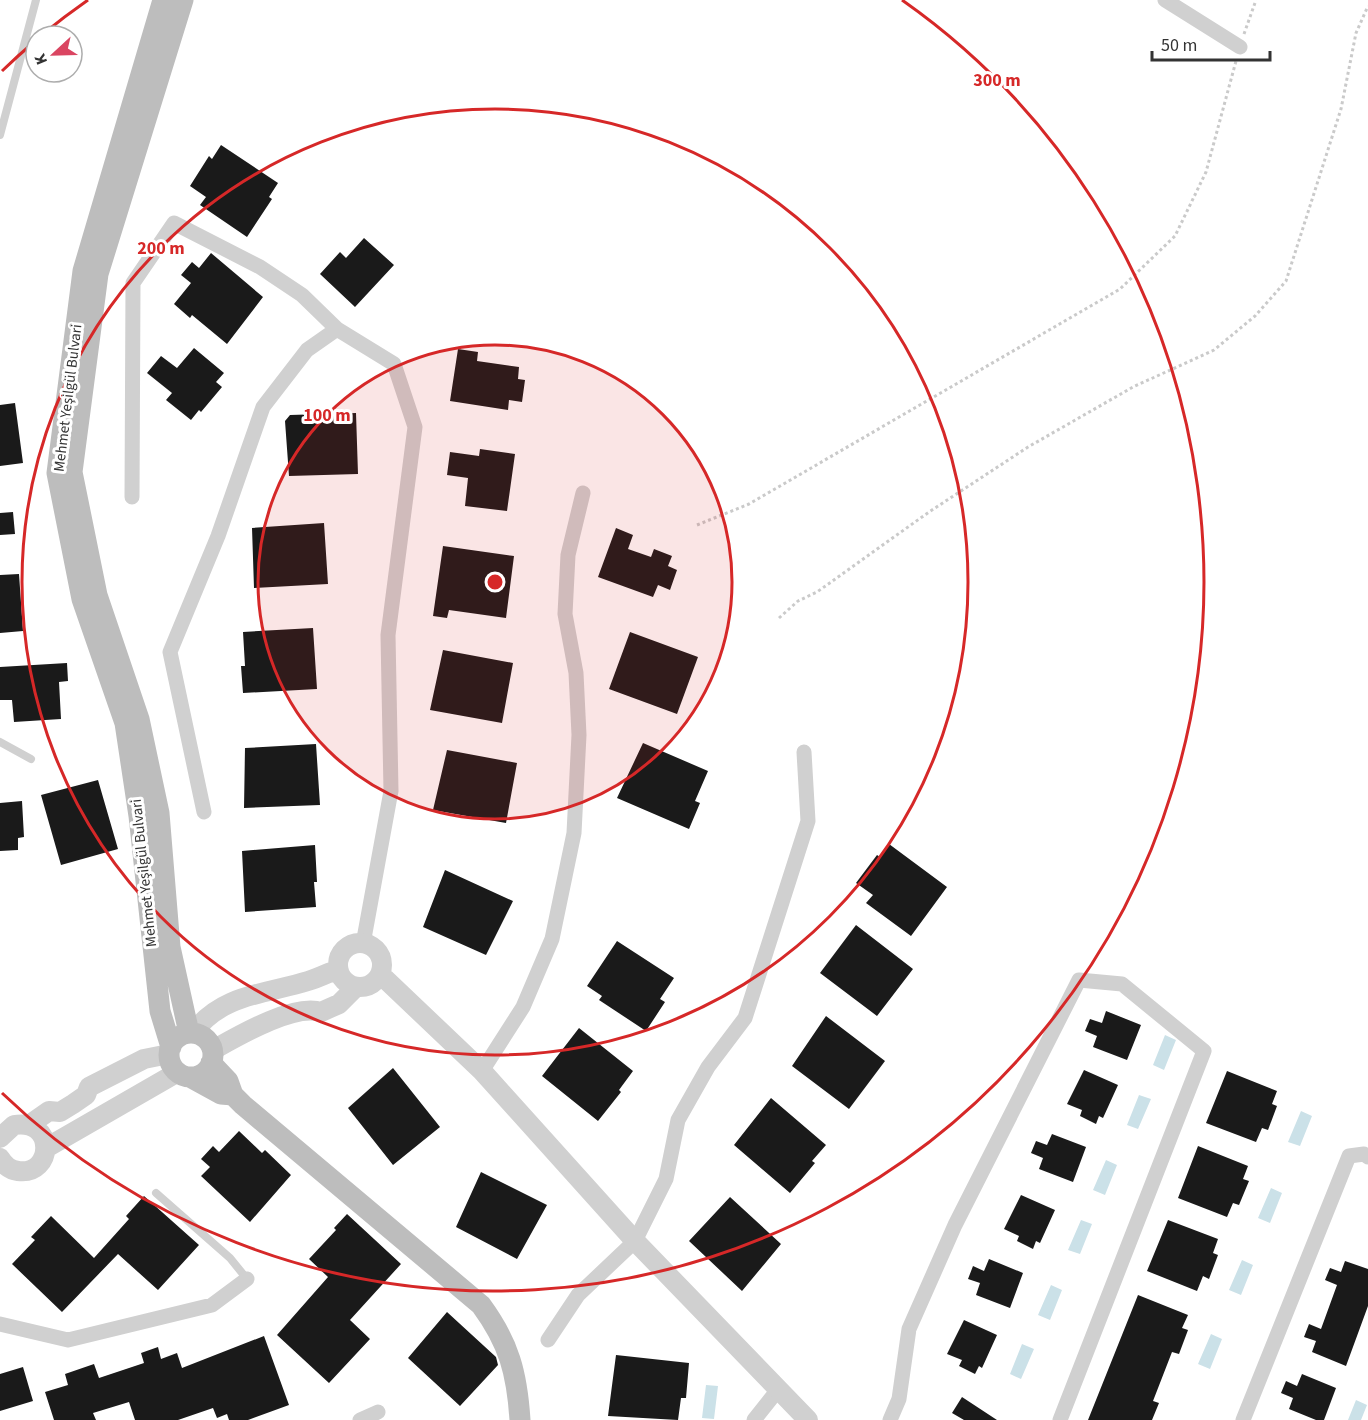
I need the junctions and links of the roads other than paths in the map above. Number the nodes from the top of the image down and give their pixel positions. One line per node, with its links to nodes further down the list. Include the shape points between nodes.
1 (36, 0): 6 (lane)
2 (163, 0): 20 (main road, Mehmet Yeşilgül Bulvari, via 83,271 57,473 82,599 125,723 160,1011)
3 (183, 0): 18 (main road, Mehmet Yeşilgül Bulvari, via 98,274 72,472 97,595 139,719 159,813 170,946)
4 (1165, 0): 5 (street)
5 (1240, 47)
6 (0, 135)
7 (337, 329): 9 (street, via 302,294 260,267 174,223 133,283); 13 (street, via 308,350 262,407 218,536 170,652); 14 (street, via 394,364 416,427 388,635 391,791)
8 (583, 493): 21 (street, via 568,555 565,614 576,673 579,735 574,834 552,939 523,1007)
9 (132, 497)
10 (0, 742): 12 (lane)
11 (804, 752): 29 (street, via 808,821 745,1018 708,1067 678,1120 666,1179)
12 (31, 759)
13 (204, 812)
14 (363, 944): 15 (street, via 343,952); 16 (street, via 377,951)
15 (338, 969): 17 (street, via 346,982); 18 (street, via 309,981 234,1000 209,1014)
16 (380, 974): 17 (street, via 371,985); 21 (street)
17 (356, 987): 19 (street, via 339,1004 321,1012 274,1017)
18 (191, 1033): 19 (main road, via 206,1038); 20 (main road, via 179,1036)
19 (212, 1056): 20 (main road, via 206,1071); 22 (main road)
20 (177, 1062): 22 (main road, via 221,1094); 23 (street, via 144,1059 53,1102 49,1111); 25 (street)
21 (482, 1071): 29 (street)
22 (233, 1095): 36 (main road, via 481,1305 498,1328 511,1357)
23 (29, 1125): 24 (street, via 14,1125); 25 (street, via 41,1134)
24 (1, 1134)
25 (46, 1148): 27 (street, via 41,1162 29,1171 14,1171)
26 (1368, 1157): 41 (street, via 1349,1156)
27 (1, 1162)
28 (156, 1192): 30 (lane, via 230,1258)
29 (635, 1241): 32 (street, via 578,1295); 33 (street)
30 (247, 1279): 31 (street, via 212,1305 68,1340)
31 (0, 1324)
32 (548, 1340)
33 (777, 1390): 37 (street); 38 (street)
34 (378, 1412): 35 (street)
35 (360, 1420)
36 (520, 1420)
37 (754, 1420)
38 (808, 1420)
39 (890, 1420): 40 (street, via 899,1399 909,1329 955,1225 1079,980 1122,984 1204,1051)
40 (1060, 1420)
41 (1243, 1420)

